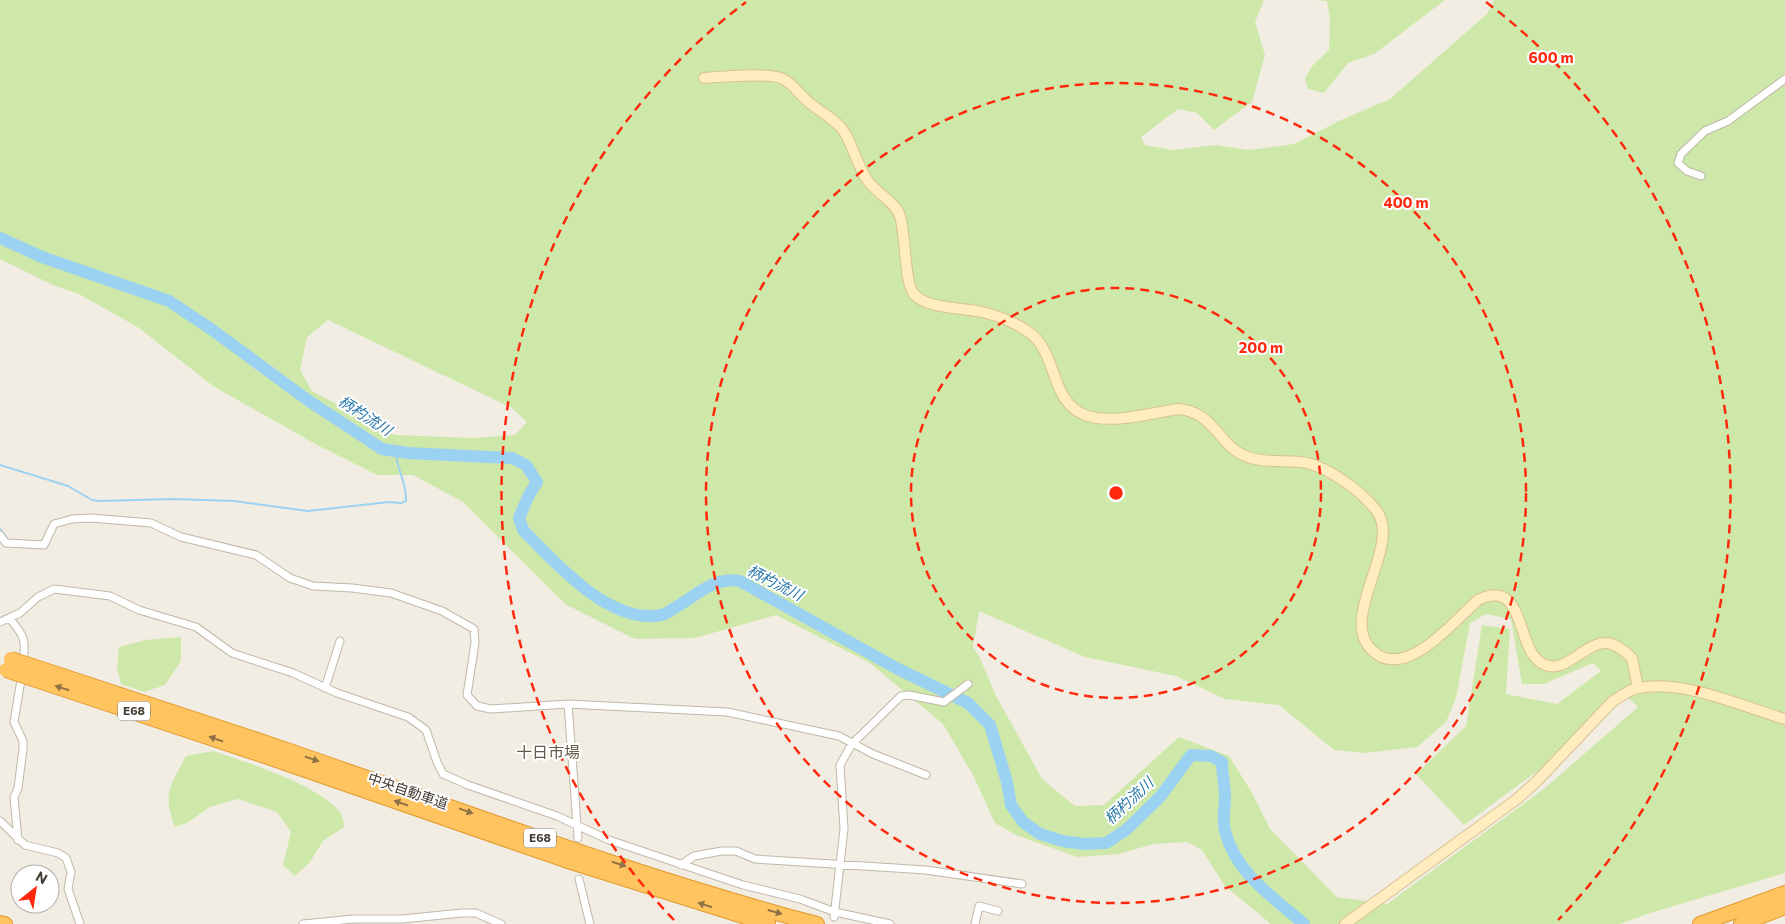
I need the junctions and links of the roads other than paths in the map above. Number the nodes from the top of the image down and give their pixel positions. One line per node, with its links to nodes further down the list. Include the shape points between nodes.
1 (704, 78): 11 (street, via 765,76 783,79 832,119 844,132 871,186 898,210 907,270 915,295 929,303 985,312 1031,334 1045,349 1066,400 1083,414 1105,418 1189,410 1208,420 1236,451 1247,457 1314,465 1352,487 1382,518 1380,555 1372,575 1362,624 1364,639 1375,653 1391,660 1402,660 1429,644 1478,600 1497,596 1514,607 1527,646 1543,665 1563,664 1596,645 1614,644 1632,658)
2 (1785, 79): 3 (street, via 1728,121 1705,131 1682,154 1678,163)
3 (1701, 176)
4 (0, 535): 12 (street, via 6,543 37,546 44,545 54,524 72,519 151,523 181,537 256,555 290,578 313,586 390,593 442,611 474,629 467,695 477,706 490,709)
5 (10, 618): 6 (street); 10 (street, via 54,589 110,596 139,610 196,626 232,653 293,672); 20 (street, via 25,643 22,683 14,722 23,741 18,788 14,797)
6 (0, 622)
7 (340, 640): 10 (street)
8 (4, 663): 15 (highway, 中央自動車道 / E68, bridge)
9 (968, 684): 14 (street, via 944,702 901,696)
10 (325, 688): 18 (street, via 418,722 426,730 444,774)
11 (1638, 688): 13 (street, via 1676,688); 41 (street, via 1612,702 1538,782 1517,799)
12 (568, 704): 14 (street, via 727,712 839,736); 18 (street)
13 (1785, 719)
14 (852, 744): 16 (street); 21 (street, via 840,765 844,799)
15 (264, 749): 37 (highway, 中央自動車道 / E68, one-way to 15, via 565,860); 38 (highway, 中央自動車道 / E68, one-way to 38, via 672,881)
16 (926, 776)
17 (0, 821): 20 (street)
18 (576, 825): 19 (street); 22 (street)
19 (578, 838)
20 (18, 840): 33 (street, via 66,858 71,872 68,889)
21 (842, 863): 22 (street, via 755,859 736,851 694,856); 24 (street, via 926,870); 29 (street)
22 (680, 864): 29 (street)
23 (579, 878): 36 (street)
24 (1022, 884)
25 (1785, 888): 30 (highway)
26 (1785, 893): 30 (highway)
27 (1785, 907): 30 (highway)
28 (998, 911): 40 (street, via 979,906)
29 (835, 914): 39 (street)
30 (1740, 917): 42 (highway)
31 (0, 923): 32 (highway)
32 (5, 924)
33 (80, 924)
34 (303, 924): 35 (street, via 476,913)
35 (501, 924)
36 (590, 924)
37 (768, 924)
38 (817, 924)
39 (890, 924)
40 (976, 924)
41 (1345, 924)
42 (1700, 924)

